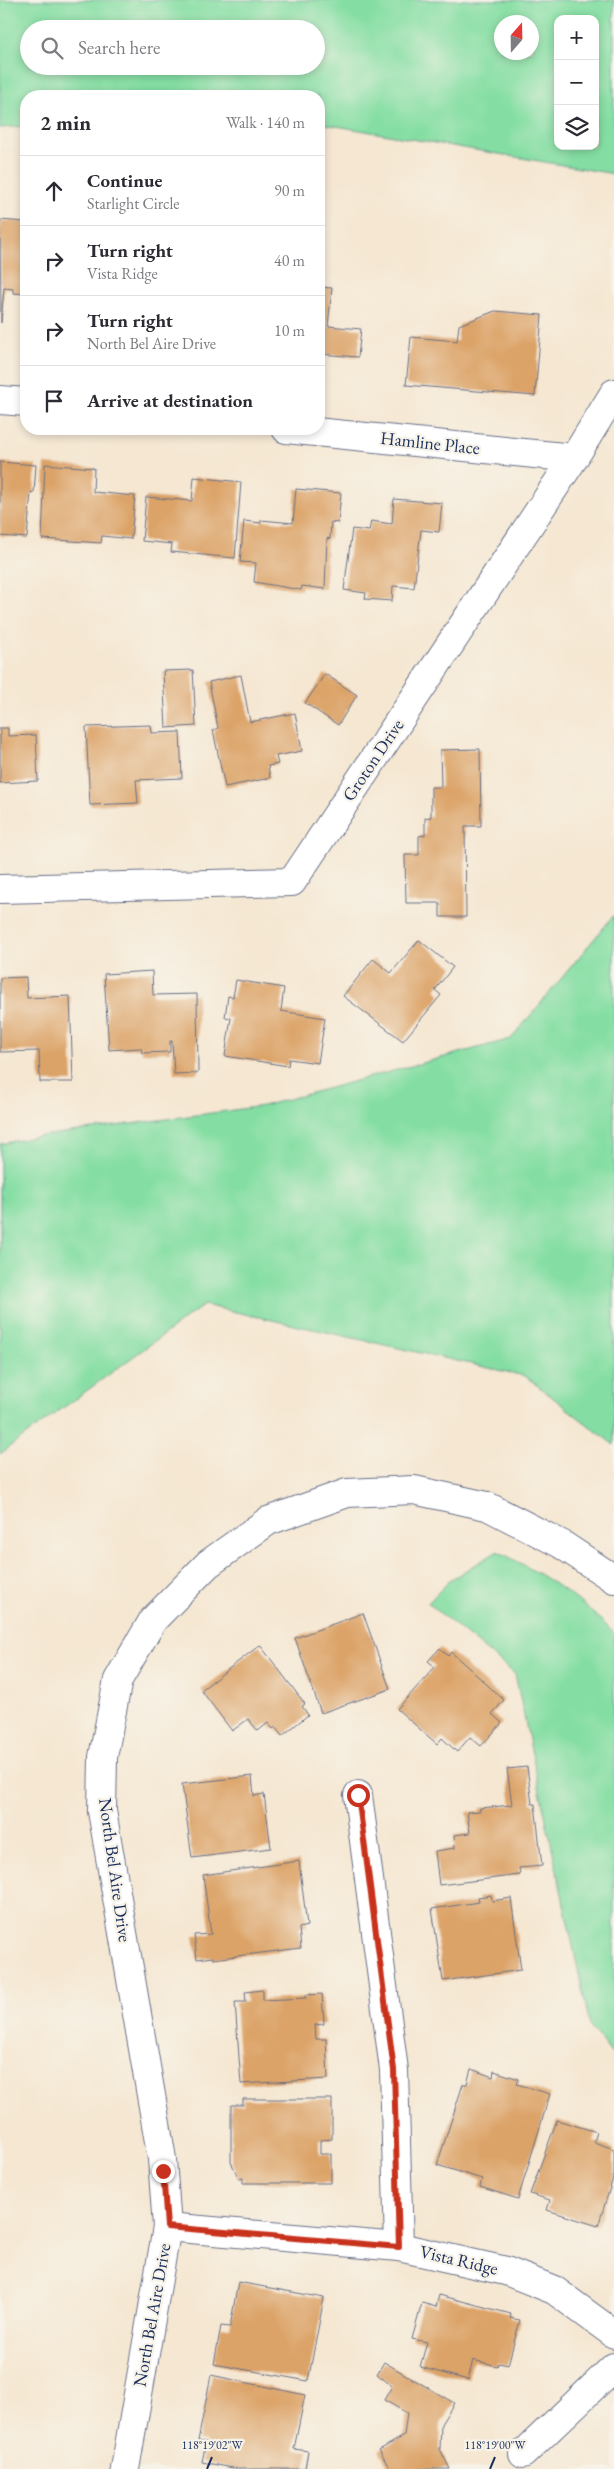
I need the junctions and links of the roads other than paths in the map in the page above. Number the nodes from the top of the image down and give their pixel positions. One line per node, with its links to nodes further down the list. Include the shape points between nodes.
1 (614, 393): 5 (street, Groton Drive)
2 (0, 400): 3 (street)
3 (20, 402)
4 (325, 433): 5 (street, Hamline Place)
5 (574, 458): 6 (street, Groton Drive, via 292,882)
6 (0, 889)
7 (614, 1579): 9 (street, North Bel Aire Drive, via 561,1544 487,1506 414,1490 346,1493 268,1520 208,1564 153,1620 118,1680 103,1757 102,1811 162,2159)
8 (358, 1795): 10 (street, via 394,2070)
9 (167, 2227): 10 (street, Vista Ridge); 14 (street, North Bel Aire Drive)
10 (399, 2247): 11 (street, Vista Ridge, via 506,2271 554,2290)
11 (614, 2334)
12 (614, 2367): 13 (street)
13 (523, 2454)
14 (125, 2469)

